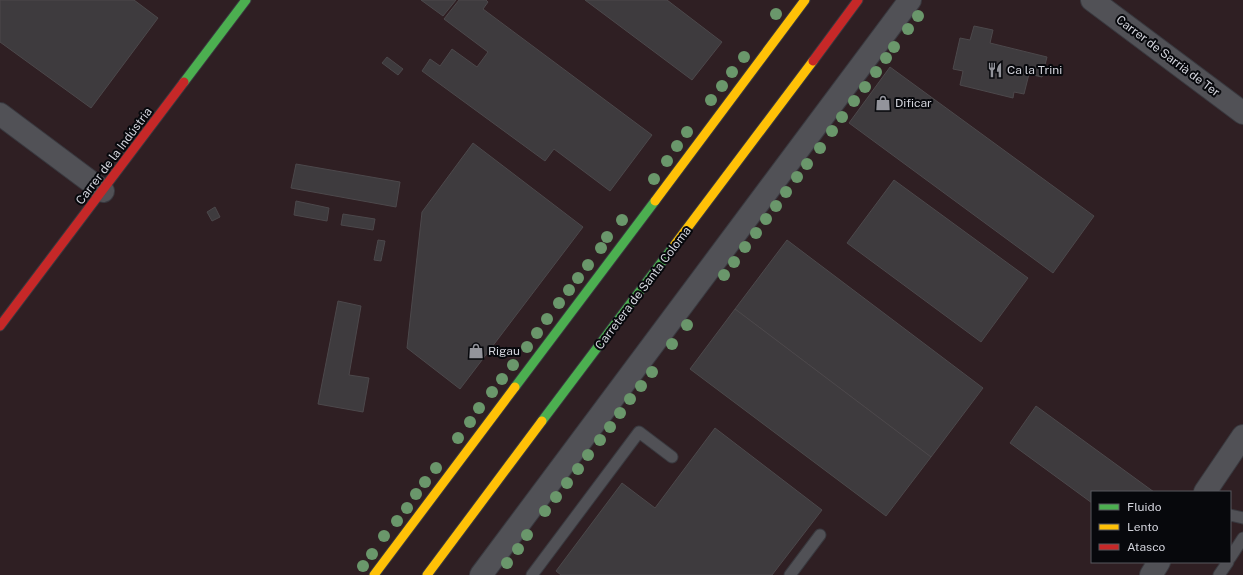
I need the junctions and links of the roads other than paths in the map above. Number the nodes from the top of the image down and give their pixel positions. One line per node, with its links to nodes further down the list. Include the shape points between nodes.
1 (246, 0): 8 (street, Carrer de la Indústria)
2 (805, 0): 20 (street)
3 (858, 0): 21 (street, Carretera de Santa Coloma)
4 (910, 0): 22 (street)
5 (1092, 0): 6 (street, Carrer de Sarrià de Ter)
6 (1243, 113)
7 (0, 114): 8 (street)
8 (103, 191): 9 (street, Carrer de la Indústria)
9 (0, 326)
10 (1243, 436): 12 (street)
11 (672, 457): 23 (lane, via 639,432)
12 (1206, 491)
13 (1231, 515): 14 (lane)
14 (1242, 519)
15 (820, 535): 24 (lane)
16 (1243, 538): 17 (lane)
17 (1231, 556)
18 (1158, 563): 25 (street)
19 (1227, 563): 26 (lane)
20 (374, 575)
21 (427, 575)
22 (481, 575)
23 (532, 575)
24 (790, 575)
25 (1151, 575)
26 (1219, 575)

